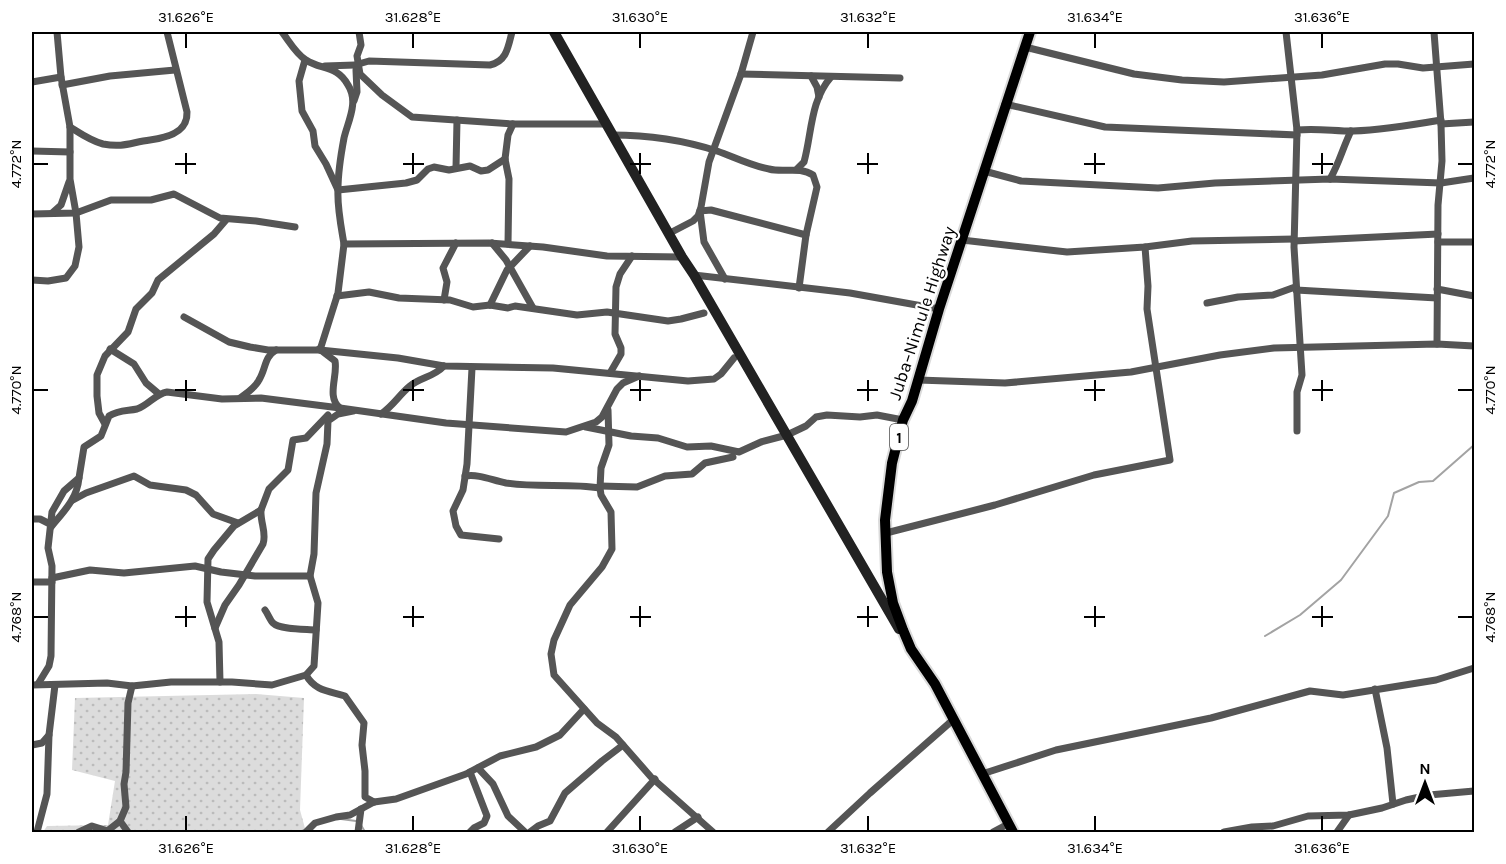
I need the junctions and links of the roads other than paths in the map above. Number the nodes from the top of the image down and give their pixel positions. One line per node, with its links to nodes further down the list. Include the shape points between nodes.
1 (57, 32): 23 (street)
2 (167, 32): 17 (street)
3 (282, 32): 12 (street)
4 (359, 32): 13 (street)
5 (512, 32): 13 (street, via 504,58 490,66 398,61)
6 (554, 32): 32 (main road)
7 (753, 32): 18 (street)
8 (1030, 32): 11 (main road, Juba–Nimule Highway / 1)
9 (1286, 32): 22 (street)
10 (1434, 32): 16 (street)
11 (1025, 47): 22 (street, via 1134,74 1182,80); 27 (main road, Juba–Nimule Highway / 1)
12 (305, 60): 15 (street); 51 (street, via 299,81 302,111)
13 (357, 64): 15 (street); 26 (street); 28 (street, via 360,74 412,117)
14 (1474, 64): 16 (street)
15 (323, 66): 26 (street, via 350,86)
16 (1435, 67): 22 (street, via 1385,64); 29 (street)
17 (175, 70): 23 (street); 33 (street, via 187,118 171,135 113,145 90,140)
18 (741, 74): 19 (street); 38 (street)
19 (811, 76): 20 (street); 25 (street)
20 (831, 77): 21 (street); 25 (street)
21 (900, 78)
22 (1290, 78): 35 (street)
23 (62, 81): 24 (street); 33 (street)
24 (32, 82)
25 (819, 97): 40 (street)
26 (353, 104): 51 (street, via 344,137)
27 (1005, 104): 35 (street, via 1105,127); 44 (main road, Juba–Nimule Highway / 1)
28 (457, 120): 31 (street); 42 (street)
29 (1441, 122): 30 (street); 34 (street); 50 (street)
30 (1474, 122)
31 (513, 124): 32 (street); 41 (street)
32 (606, 124): 36 (main road)
33 (70, 128): 39 (street)
34 (1351, 131): 35 (street, via 1315,128); 48 (street)
35 (1297, 132): 49 (street)
36 (612, 135): 38 (street, via 653,136); 58 (main road)
37 (32, 151): 39 (street)
38 (714, 151): 43 (street, via 770,170); 52 (street, via 705,175)
39 (70, 152): 47 (street)
40 (807, 153): 43 (street); 45 (street)
41 (506, 159): 42 (street, via 488,170); 67 (street)
42 (456, 168): 51 (street, via 431,168 417,180 399,185)
43 (797, 169): 45 (street)
44 (984, 171): 49 (street, via 1021,181 1158,188); 61 (main road, Juba–Nimule Highway / 1)
45 (813, 175): 59 (street, via 817,187)
46 (1474, 178): 50 (street)
47 (70, 179): 53 (street, via 61,205); 54 (street)
48 (1330, 179): 49 (street); 50 (street)
49 (1296, 181): 62 (street)
50 (1441, 183): 60 (street)
51 (338, 190): 66 (street)
52 (700, 211): 58 (street, via 693,221); 59 (street, via 711,210); 74 (street, via 704,242)
53 (51, 213): 54 (street); 55 (street)
54 (76, 213): 56 (street, via 111,200 151,200 171,194); 75 (street, via 79,247 70,274 62,279)
55 (32, 214)
56 (226, 219): 57 (street); 92 (street, via 214,234 158,280 152,293 136,309 128,332)
57 (295, 227)
58 (668, 234): 71 (main road)
59 (806, 235): 76 (street)
60 (1438, 238): 62 (street); 63 (street); 78 (street)
61 (962, 240): 69 (street, via 1067,252); 85 (main road, Juba–Nimule Highway / 1)
62 (1294, 240): 69 (street, via 1192,241); 77 (street)
63 (1474, 242)
64 (456, 243): 65 (street); 66 (street); 81 (street, via 443,268 447,282)
65 (492, 243): 67 (street); 72 (street)
66 (344, 244): 79 (street)
67 (508, 244): 68 (street)
68 (530, 246): 70 (street); 72 (street)
69 (1145, 247): 99 (street, via 1147,309)
70 (632, 256): 71 (street); 86 (street, via 616,287)
71 (682, 257): 73 (main road)
72 (510, 267): 83 (street); 84 (street)
73 (694, 275): 74 (street); 118 (main road)
74 (725, 279): 76 (street)
75 (32, 280)
76 (799, 288): 85 (street, via 850,292)
77 (1296, 288): 78 (street); 82 (street, via 1273,295); 91 (street)
78 (1437, 293): 80 (street); 89 (street)
79 (337, 296): 81 (street, via 369,292); 93 (street)
80 (1474, 296)
81 (444, 300): 83 (street, via 473,307)
82 (1208, 303)
83 (490, 305): 84 (street)
84 (534, 308): 86 (street, via 577,315)
85 (939, 309): 103 (main road, Juba–Nimule Highway / 1)
86 (616, 313): 87 (street, via 668,321); 101 (street, via 615,334 621,354)
87 (704, 313)
88 (184, 317): 94 (street, via 229,342)
89 (1437, 344): 90 (street); 91 (street)
90 (1474, 346)
91 (1300, 347): 99 (street, via 1220,355); 117 (street)
92 (110, 349): 104 (street, via 134,364); 113 (street, via 97,375 98,408)
93 (320, 349): 94 (street); 95 (street); 97 (street)
94 (276, 350): 106 (street, via 267,359 256,385)
95 (348, 354): 97 (street); 98 (street)
96 (734, 358): 102 (street, via 714,379 688,381)
97 (336, 365): 105 (street)
98 (444, 366): 100 (street); 111 (street, via 433,376 410,386)
99 (1156, 367): 103 (street, via 1005,383); 128 (street, via 1170,459 1094,475)
100 (472, 368): 101 (street); 114 (street)
101 (610, 373): 102 (street)
102 (639, 376): 108 (street, via 617,389)
103 (918, 380): 112 (main road, Juba–Nimule Highway / 1)
104 (159, 394): 106 (street); 113 (street, via 137,409 112,414)
105 (333, 394): 107 (street); 110 (street)
106 (240, 398): 110 (street, via 261,398)
107 (340, 408): 109 (street); 110 (street)
108 (608, 410): 115 (street, via 596,422); 116 (street)
109 (353, 411): 110 (street); 111 (street)
110 (328, 414): 124 (street, via 306,438 293,440 288,470 269,489); 132 (street, via 327,444 316,493)
111 (381, 414): 114 (street)
112 (903, 420): 118 (street, via 877,415 827,415 816,417); 128 (main road, Juba–Nimule Highway / 1, via 892,463)
113 (105, 424): 121 (street, via 101,436 84,447)
114 (469, 424): 115 (street, via 566,432); 120 (street)
115 (583, 426): 116 (street)
116 (610, 431): 118 (street, via 687,447 711,446 739,452); 122 (street)
117 (1297, 431)
118 (787, 435): 138 (main road)
119 (733, 457): 122 (street, via 705,463 692,474 665,476 637,487)
120 (465, 476): 122 (street, via 550,487); 129 (street, via 453,512 458,532 465,537)
121 (79, 478): 123 (street); 127 (street, via 60,496)
122 (600, 487): 146 (street, via 611,512 612,549 570,606 551,654 554,675)
123 (73, 500): 126 (street, via 134,477 150,484 186,489 213,514); 127 (street)
124 (261, 510): 126 (street); 131 (street, via 265,538)
125 (32, 519): 127 (street)
126 (238, 523): 130 (street, via 214,550)
127 (50, 526): 133 (street)
128 (886, 533): 138 (main road, Juba–Nimule Highway / 1, via 893,603)
129 (499, 539)
130 (207, 568): 131 (street); 133 (street, via 124,573 90,570); 136 (street, via 207,602)
131 (246, 575): 132 (street); 136 (street)
132 (310, 576): 137 (street, via 318,603)
133 (52, 580): 134 (street); 142 (street, via 51,656 49,666)
134 (32, 582)
135 (265, 610): 137 (street, via 276,625)
136 (215, 628): 141 (street)
137 (316, 630): 140 (street, via 314,666)
138 (911, 649): 153 (main road, Juba–Nimule Highway / 1)
139 (1474, 668): 145 (street, via 1436,680)
140 (306, 675): 141 (street, via 272,685); 156 (street, via 314,686 345,696 364,723 365,797)
141 (220, 682): 144 (street)
142 (34, 685): 143 (street)
143 (56, 685): 144 (street); 148 (street)
144 (132, 686): 161 (street, via 128,703 126,807)
145 (1375, 689): 153 (street, via 1343,695 1310,691 1210,718 1056,750); 157 (street)
146 (584, 709): 150 (street); 151 (street, via 555,738 500,756)
147 (954, 719): 175 (street)
148 (50, 735): 149 (street, via 42,743); 163 (street, via 47,794)
149 (32, 745)
150 (624, 745): 154 (street); 171 (street, via 573,785 549,821)
151 (478, 768): 152 (street); 170 (street, via 494,784 508,816)
152 (470, 772): 156 (street, via 396,799); 169 (street, via 487,816 484,823)
153 (982, 774): 162 (main road, Juba–Nimule Highway / 1)
154 (655, 779): 160 (street); 172 (street)
155 (1474, 791): 157 (street, via 1429,795)
156 (374, 802): 158 (street)
157 (1393, 804): 159 (street)
158 (361, 809): 167 (street, via 315,823); 168 (street)
159 (1349, 815): 177 (street, via 1308,816 1273,826); 178 (street)
160 (698, 817): 173 (street); 174 (street)
161 (120, 821): 165 (street); 166 (street)
162 (1010, 828): 176 (street)
163 (37, 832)
164 (79, 832): 165 (street, via 92,826)
165 (107, 832)
166 (128, 832)
167 (306, 832)
168 (358, 832)
169 (470, 832)
170 (525, 832)
171 (530, 832)
172 (607, 832)
173 (675, 832)
174 (713, 832)
175 (828, 832)
176 (993, 832)
177 (1224, 832)
178 (1337, 832)

